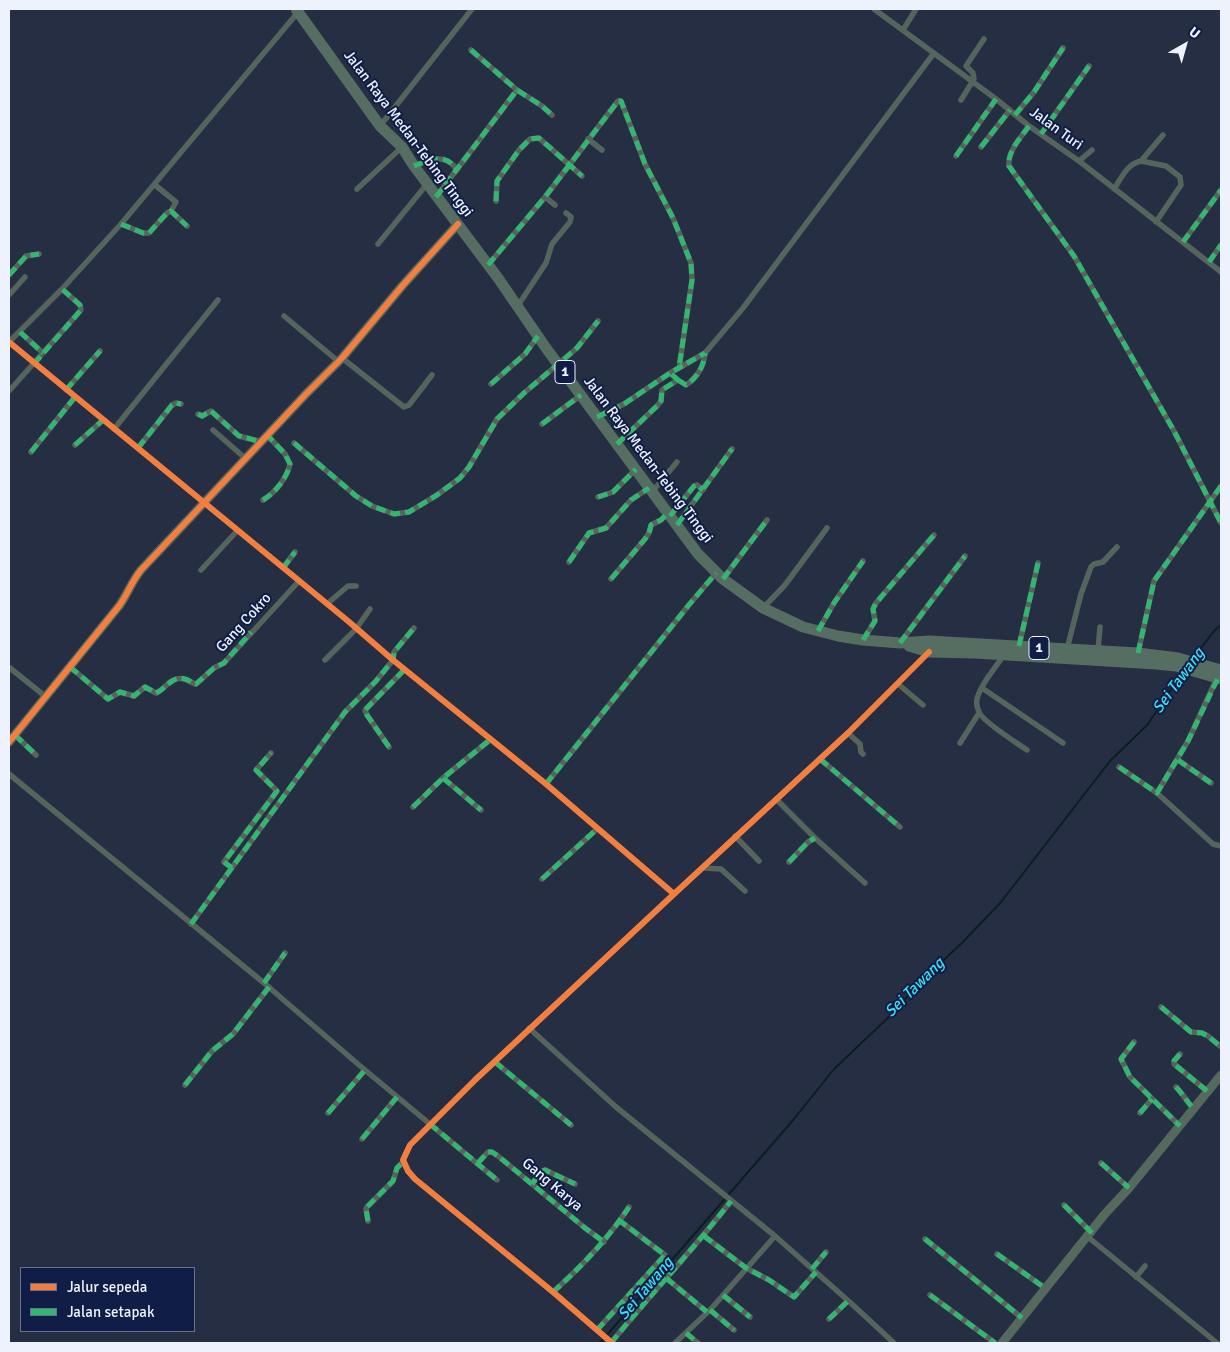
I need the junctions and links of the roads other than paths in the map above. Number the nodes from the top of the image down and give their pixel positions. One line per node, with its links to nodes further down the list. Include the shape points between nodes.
1 (472, 9): 18 (street)
2 (874, 9): 5 (street, Jalan Turi)
3 (916, 9): 5 (street)
4 (298, 10): 18 (highway, Jalan Raya Medan-Tebing Tinggi / 1); 35 (street)
5 (902, 30): 9 (street, Jalan Turi)
6 (984, 39): 11 (street, via 966,66 974,76)
7 (1063, 48): 16 (street)
8 (471, 50): 12 (street)
9 (934, 53): 11 (street, Jalan Turi); 69 (street, via 743,308)
10 (1089, 66): 20 (street)
11 (973, 83): 13 (street, Jalan Turi); 14 (street)
12 (517, 90): 17 (street); 32 (street)
13 (996, 99): 15 (street, Jalan Turi); 27 (street)
14 (961, 100)
15 (1010, 110): 16 (street, Jalan Turi); 24 (street)
16 (1015, 114): 19 (street, Jalan Turi)
17 (552, 115)
18 (380, 126): 23 (highway, Jalan Raya Medan-Tebing Tinggi / 1)
19 (1029, 126): 20 (street, Jalan Turi); 103 (street, via 1011,152 1009,166 1074,256 1174,431)
20 (1041, 134): 28 (street, Jalan Turi)
21 (1163, 135): 29 (street)
22 (588, 139): 25 (street); 30 (street); 73 (street, via 621,101 691,264 692,280)
23 (402, 147): 31 (highway, Jalan Raya Medan-Tebing Tinggi / 1); 36 (street)
24 (982, 147)
25 (602, 150)
26 (1092, 150): 28 (street)
27 (956, 156)
28 (1079, 161): 37 (street, Jalan Turi)
29 (1141, 161): 37 (street, via 1128,168); 45 (street, via 1166,166 1180,177 1181,184)
30 (569, 165): 33 (street); 40 (street); 41 (street, via 538,138 530,139 497,181)
31 (414, 166): 32 (street, via 433,159 448,161); 34 (highway, Jalan Raya Medan-Tebing Tinggi / 1)
32 (457, 170): 39 (street)
33 (582, 176)
34 (427, 184): 39 (highway, Jalan Raya Medan-Tebing Tinggi / 1); 50 (street)
35 (155, 185): 43 (street, via 176,202); 46 (street)
36 (357, 188)
37 (1114, 189): 45 (street, Jalan Turi)
38 (1221, 190): 49 (street)
39 (436, 197): 47 (highway, Jalan Raya Medan-Tebing Tinggi / 1)
40 (545, 197): 42 (street); 54 (street)
41 (496, 200)
42 (555, 205)
43 (171, 211): 46 (street, via 149,233); 48 (street)
44 (566, 213): 61 (street, via 571,217 570,222 552,244 546,263)
45 (1156, 222): 49 (street, Jalan Turi)
46 (121, 224): 58 (street)
47 (458, 224): 54 (highway, Jalan Raya Medan-Tebing Tinggi / 1); 70 (street)
48 (187, 226)
49 (1183, 242): 53 (street, Jalan Turi)
50 (378, 244)
51 (1221, 245): 53 (street)
52 (39, 254): 56 (street, via 26,256)
53 (1208, 262): 55 (street, Jalan Turi)
54 (488, 265): 61 (highway, Jalan Raya Medan-Tebing Tinggi / 1)
55 (1221, 272)
56 (9, 275)
57 (25, 277): 59 (street)
58 (62, 290): 64 (street); 68 (street, via 80,305 81,310)
59 (9, 295)
60 (218, 300): 86 (street)
61 (517, 307): 65 (highway, Jalan Raya Medan-Tebing Tinggi / 1)
62 (284, 316): 70 (street)
63 (598, 321): 72 (street, via 585,340)
64 (20, 332): 66 (street); 68 (street)
65 (538, 336): 72 (highway, Jalan Raya Medan-Tebing Tinggi / 1); 76 (street, via 525,354)
66 (10, 345): 71 (street)
67 (100, 350): 77 (street)
68 (44, 353): 71 (street)
69 (705, 353): 73 (street); 75 (street, via 703,366 686,385)
70 (341, 360): 74 (street, via 404,407 410,405); 88 (street)
71 (34, 364): 77 (street); 78 (street)
72 (559, 364): 79 (highway, Jalan Raya Medan-Tebing Tinggi / 1); 89 (street, via 497,419 460,478 409,512 394,514 372,506)
73 (680, 368): 75 (street)
74 (432, 375)
75 (674, 376): 83 (street); 90 (street, via 662,390 657,406)
76 (491, 384)
77 (66, 390): 80 (street)
78 (9, 391)
79 (581, 395): 83 (highway, Jalan Raya Medan-Tebing Tinggi / 1); 85 (street)
80 (75, 398): 84 (street); 94 (street)
81 (181, 404): 92 (street, via 172,405)
82 (198, 414): 88 (street, via 202,416 211,411 239,436)
83 (597, 417): 90 (highway, Jalan Raya Medan-Tebing Tinggi / 1)
84 (103, 420): 86 (street); 91 (street)
85 (542, 424)
86 (114, 428): 92 (street)
87 (213, 430): 95 (street)
88 (265, 439): 95 (street); 102 (street, via 285,454 290,464 286,475)
89 (294, 443)
90 (617, 444): 97 (highway, Jalan Raya Medan-Tebing Tinggi / 1)
91 (75, 445)
92 (138, 448): 104 (street)
93 (732, 449): 100 (street)
94 (31, 452)
95 (246, 459): 104 (street)
96 (677, 462): 99 (street)
97 (636, 470): 99 (highway, Jalan Raya Medan-Tebing Tinggi / 1); 101 (street, via 613,492)
98 (1221, 486): 103 (street)
99 (651, 490): 105 (highway, Jalan Raya Medan-Tebing Tinggi / 1); 115 (street, via 631,500 606,528 589,534)
100 (703, 490): 105 (street); 105 (street, via 694,486)
101 (598, 498)
102 (263, 500)
103 (1210, 502): 107 (street); 136 (street, via 1154,581)
104 (204, 504): 109 (street); 141 (street, via 141,570 118,606)
105 (672, 518): 119 (highway, Jalan Raya Medan-Tebing Tinggi / 1); 120 (street, via 651,525 649,533)
106 (767, 520): 119 (street)
107 (1221, 522)
108 (827, 528): 124 (street, via 785,585)
109 (237, 531): 117 (street); 118 (street)
110 (934, 535): 130 (street, via 876,603 874,621)
111 (1118, 546): 133 (street, via 1103,562 1091,567)
112 (295, 552): 117 (street)
113 (965, 556): 131 (street)
114 (862, 560): 129 (street)
115 (569, 562)
116 (1038, 563): 132 (street)
117 (283, 568): 121 (street)
118 (201, 570)
119 (719, 576): 124 (highway, Jalan Raya Medan-Tebing Tinggi / 1); 166 (street, via 677,620)
120 (611, 579)
121 (299, 581): 123 (street); 141 (street, Gang Cokro, via 224,663 196,684 178,679 156,693 145,687 134,696 120,692 108,699)
122 (356, 586): 123 (street, via 348,586)
123 (327, 604): 128 (street)
124 (763, 608): 129 (highway, Jalan Raya Medan-Tebing Tinggi / 1)
125 (370, 609): 128 (street)
126 (1100, 626): 134 (street)
127 (414, 628): 139 (street, via 394,652)
128 (356, 629): 138 (street); 139 (street)
129 (818, 631): 130 (highway, Jalan Raya Medan-Tebing Tinggi / 1)
130 (863, 640): 131 (highway, Jalan Raya Medan-Tebing Tinggi / 1)
131 (900, 643): 132 (highway, Jalan Raya Medan-Tebing Tinggi / 1, via 929,641); 135 (highway, Jalan Raya Medan-Tebing Tinggi / 1)
132 (1019, 646): 133 (highway, Jalan Raya Medan-Tebing Tinggi / 1)
133 (1067, 649): 134 (highway, Jalan Raya Medan-Tebing Tinggi / 1)
134 (1098, 650): 136 (highway, Jalan Raya Medan-Tebing Tinggi / 1)
135 (929, 652): 137 (highway, Jalan Raya Medan-Tebing Tinggi / 1); 145 (street)
136 (1138, 653): 140 (highway, Jalan Raya Medan-Tebing Tinggi / 1)
137 (1004, 655): 140 (highway, Jalan Raya Medan-Tebing Tinggi / 1, via 1156,664); 146 (street)
138 (325, 660)
139 (393, 660): 143 (street); 178 (street, via 345,712)
140 (1177, 662): 144 (highway, Jalan Raya Medan-Tebing Tinggi / 1)
141 (70, 667): 147 (street)
142 (10, 668): 147 (street)
143 (404, 670): 152 (street); 155 (street, via 365,710)
144 (1220, 675): 161 (street)
145 (898, 684): 148 (street); 150 (street)
146 (982, 688): 149 (street, via 976,700); 154 (street)
147 (46, 697): 151 (street)
148 (923, 705)
149 (979, 713): 153 (street); 156 (street)
150 (848, 733): 158 (street, via 860,744); 160 (street)
151 (11, 738): 159 (street)
152 (491, 739): 164 (street); 166 (street)
153 (960, 743)
154 (1063, 743)
155 (389, 746)
156 (1027, 750)
157 (271, 753): 178 (street, via 256,770 277,791 224,862)
158 (863, 754)
159 (36, 755)
160 (820, 759): 168 (street); 171 (street)
161 (1178, 760): 165 (street); 167 (street)
162 (1119, 767): 167 (street)
163 (9, 774): 184 (street)
164 (443, 778): 169 (street); 170 (street)
165 (1211, 783)
166 (546, 784): 172 (street)
167 (1157, 794): 175 (street, via 1213,844)
168 (776, 799): 173 (street); 174 (street)
169 (413, 807)
170 (481, 810)
171 (900, 827)
172 (597, 829): 180 (street); 183 (street)
173 (736, 836): 176 (street); 179 (street)
174 (815, 838): 177 (street); 181 (street)
175 (1221, 846)
176 (759, 861)
177 (788, 862)
178 (232, 868): 184 (street)
179 (704, 868): 182 (street, via 721,869); 183 (street)
180 (542, 879)
181 (865, 883)
182 (745, 891)
183 (674, 894): 188 (street)
184 (191, 924): 186 (street)
185 (285, 953): 186 (street)
186 (267, 985): 193 (street); 195 (street, via 239,1026 217,1046)
187 (1161, 1006): 190 (street, via 1191,1032 1208,1036)
188 (529, 1028): 192 (street); 214 (street, via 616,1107)
189 (1134, 1042): 199 (street, via 1121,1061 1130,1077)
190 (1221, 1047)
191 (1180, 1054): 197 (street, via 1174,1064)
192 (495, 1062): 203 (street); 204 (street)
193 (365, 1070): 198 (street); 201 (street)
194 (1221, 1075): 197 (street)
195 (185, 1085)
196 (1176, 1088): 200 (street)
197 (1207, 1091): 200 (street)
198 (397, 1097): 203 (street); 206 (street)
199 (1152, 1099): 202 (street); 205 (street)
200 (1194, 1109): 205 (street)
201 (328, 1112)
202 (1140, 1112)
203 (430, 1124): 207 (street, via 410,1145); 208 (street)
204 (571, 1125)
205 (1180, 1126): 213 (street)
206 (362, 1139)
207 (403, 1162): 217 (street, via 393,1180 367,1207); 232 (street, via 415,1179)
208 (478, 1163): 210 (street); 211 (street, Gang Karya, via 492,1152)
209 (1101, 1163): 213 (street)
210 (497, 1180)
211 (532, 1184): 212 (street, via 546,1170); 223 (street, Gang Karya)
212 (575, 1184)
213 (1129, 1188): 219 (street)
214 (730, 1200): 220 (street); 221 (street)
215 (1064, 1205): 219 (street)
216 (629, 1207): 218 (street)
217 (368, 1221)
218 (620, 1221): 223 (street); 241 (street, via 665,1255)
219 (1090, 1235): 229 (street); 231 (street)
220 (704, 1236): 227 (street); 230 (street)
221 (775, 1236): 227 (street); 228 (street)
222 (925, 1238): 238 (street)
223 (604, 1242): 232 (street)
224 (826, 1252): 228 (street)
225 (997, 1254): 231 (street)
226 (1145, 1266): 229 (street)
227 (746, 1268): 228 (street, via 794,1297); 233 (street)
228 (814, 1271): 235 (street)
229 (1136, 1277): 249 (street)
230 (666, 1278): 236 (street); 243 (street)
231 (1045, 1288): 238 (street)
232 (553, 1292): 241 (street)
233 (724, 1295): 236 (street); 237 (street)
234 (930, 1295): 247 (street)
235 (848, 1301): 239 (street); 246 (street)
236 (709, 1311): 240 (street); 242 (street)
237 (750, 1317)
238 (1022, 1318): 248 (street)
239 (829, 1319)
240 (734, 1330)
241 (598, 1331): 243 (street)
242 (686, 1334): 244 (street); 245 (street)
243 (612, 1343)
244 (676, 1343)
245 (698, 1343)
246 (894, 1343)
247 (995, 1343)
248 (1002, 1343)
249 (1217, 1343)

